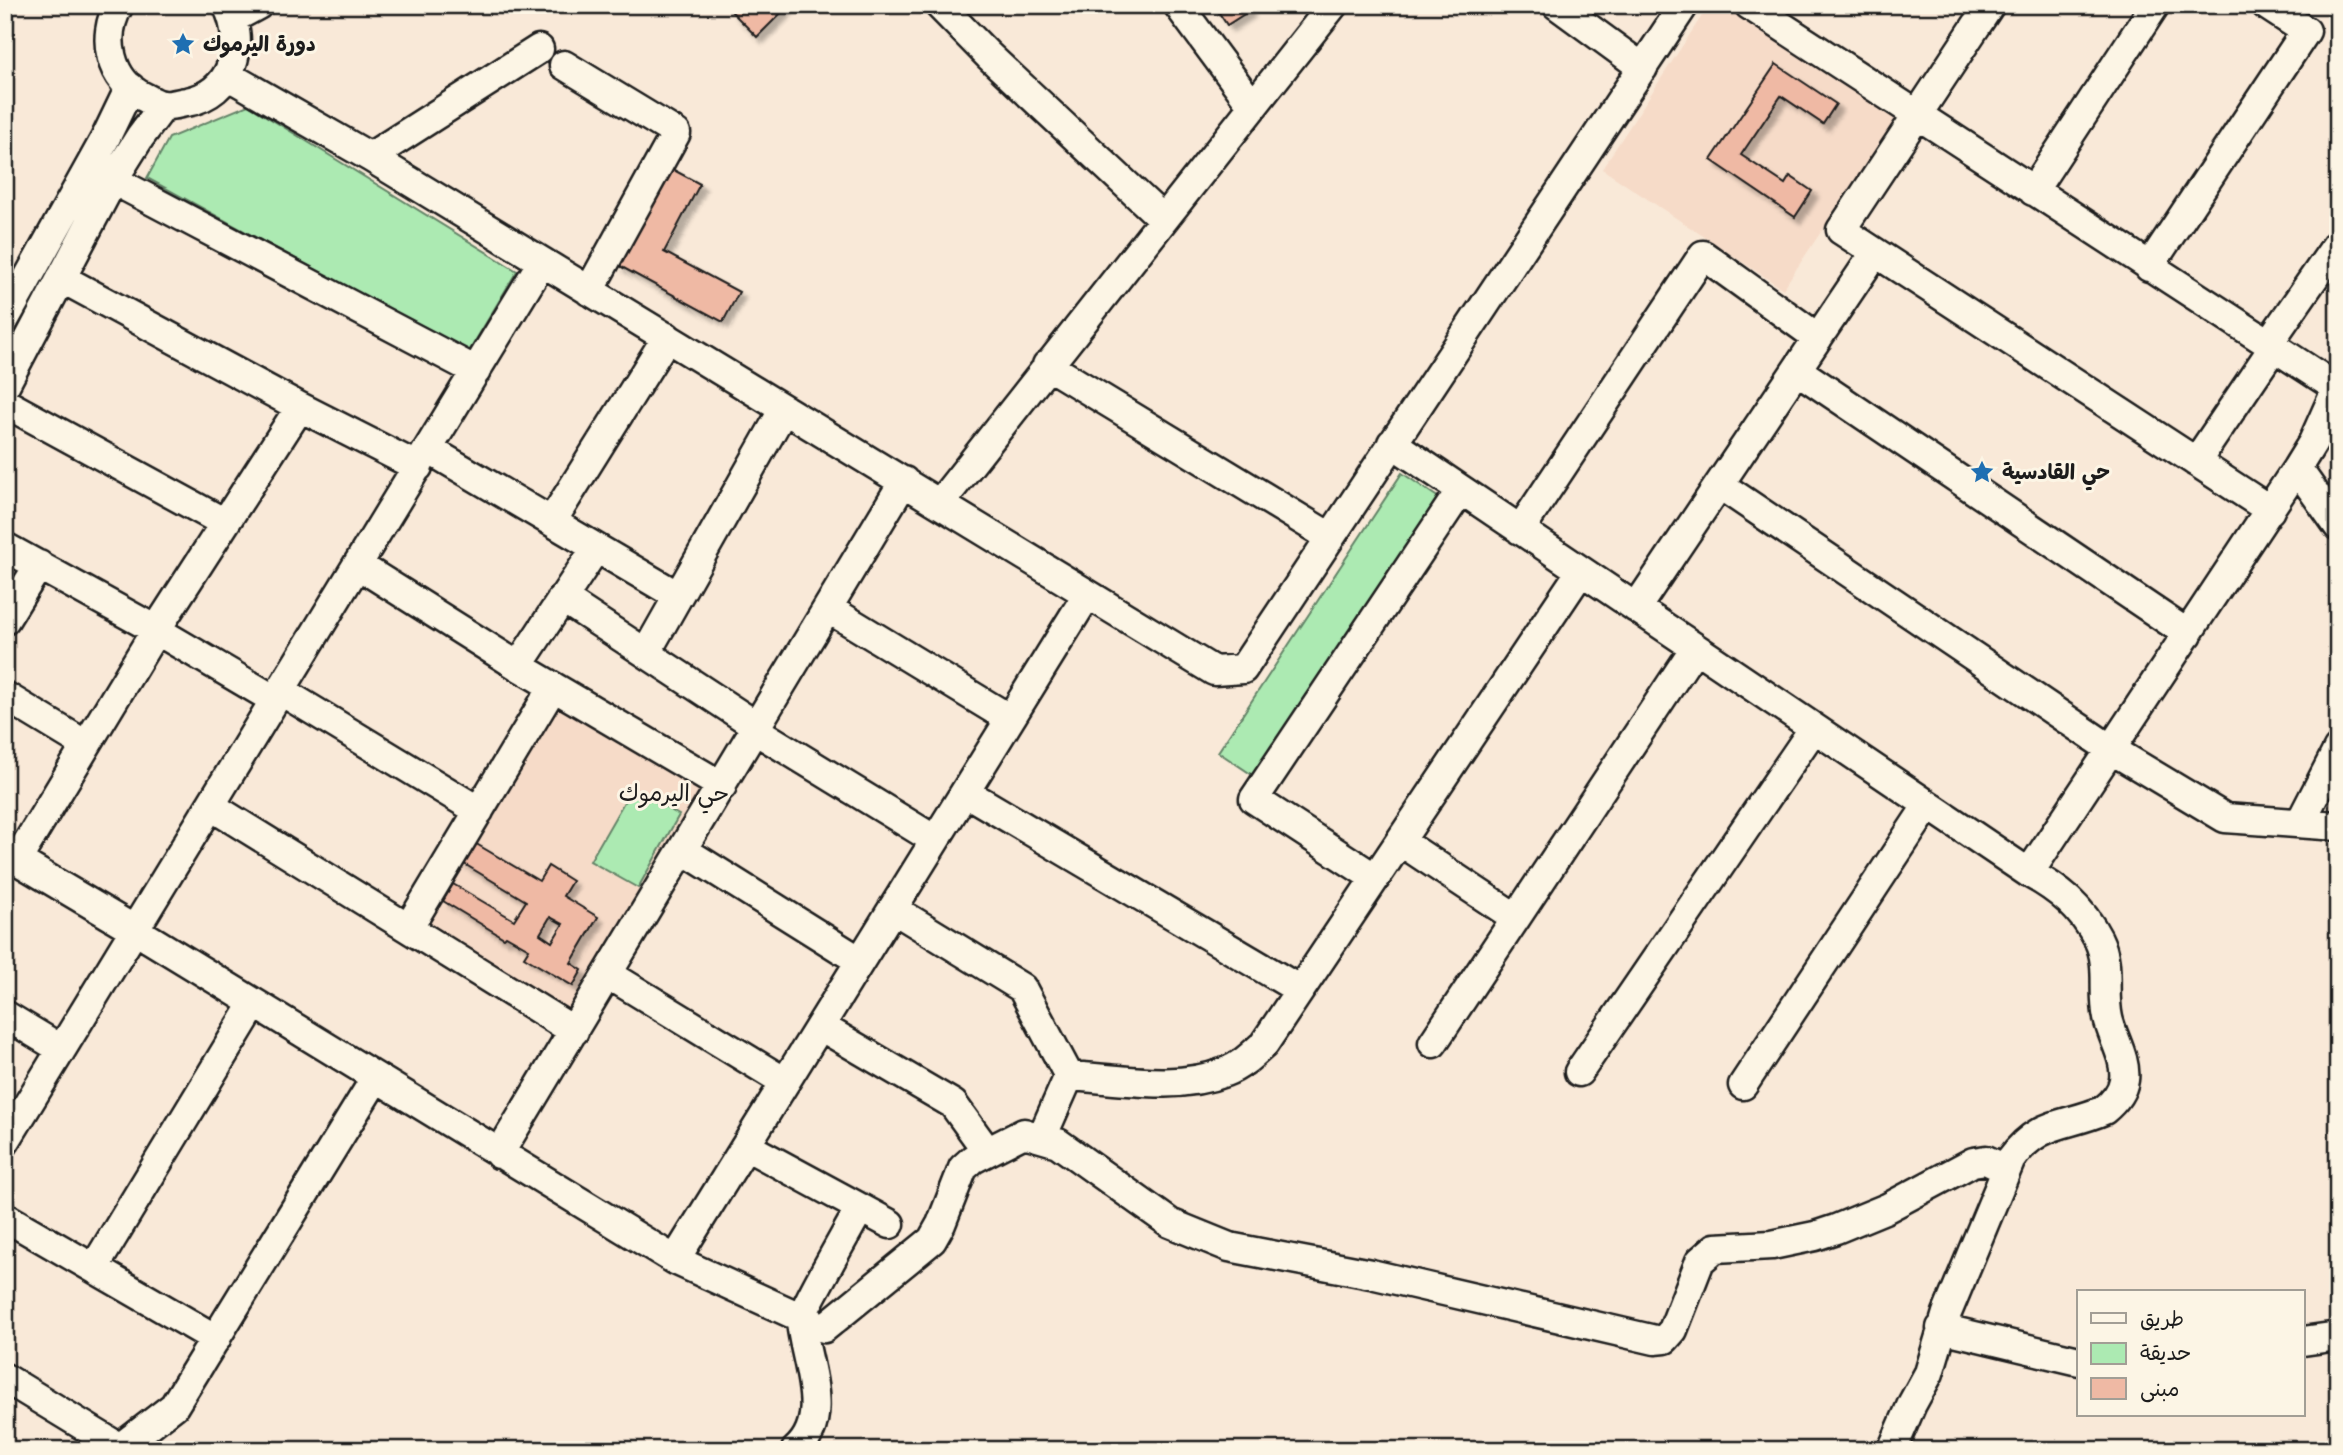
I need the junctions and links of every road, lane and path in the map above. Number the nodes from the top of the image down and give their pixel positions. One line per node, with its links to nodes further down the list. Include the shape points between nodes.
1 (119, 5): 16 (street, via 109,33 110,53 117,72)
2 (939, 5): 23 (street)
3 (1178, 5): 18 (street)
4 (1333, 5): 18 (street)
5 (1557, 5): 14 (street)
6 (1684, 5): 14 (street)
7 (1749, 5): 19 (street)
8 (2155, 5): 22 (street)
9 (2266, 5): 27 (street, via 2306,31)
10 (1989, 6): 19 (street)
11 (240, 10): 15 (street, via 235,57)
12 (539, 49): 20 (street)
13 (564, 65): 29 (street, via 676,133)
14 (1643, 68): 42 (street)
15 (227, 75): 17 (street, via 205,95); 20 (street)
16 (130, 87): 17 (street); 30 (street)
17 (164, 105): 21 (street)
18 (1253, 106): 23 (street)
19 (1918, 115): 22 (street); 25 (street, via 1842,230)
20 (370, 157): 26 (street)
21 (113, 180): 28 (street); 36 (street)
22 (2033, 191): 27 (street)
23 (1163, 219): 34 (street)
24 (2338, 243): 33 (street)
25 (1875, 253): 32 (street); 44 (street)
26 (542, 262): 29 (street); 36 (street)
27 (2149, 267): 33 (street)
28 (61, 278): 37 (street); 40 (street)
29 (589, 291): 31 (street)
30 (5, 319)
31 (667, 337): 41 (street); 51 (street)
32 (1818, 338): 35 (street); 54 (street, via 1703,256)
33 (2271, 346): 38 (street); 44 (street)
34 (1048, 365): 49 (street); 55 (street)
35 (1797, 370): 47 (street); 68 (street)
36 (476, 371): 43 (street)
37 (5, 385)
38 (2337, 387): 45 (street)
39 (5, 403): 52 (street)
40 (300, 407): 43 (street); 52 (street)
41 (784, 409): 46 (street); 62 (street)
42 (1392, 443): 48 (street); 55 (street)
43 (423, 458): 51 (street); 59 (street)
44 (2196, 462): 50 (street)
45 (2297, 468): 50 (street); 53 (street)
46 (904, 481): 49 (street); 65 (street)
47 (1720, 485): 64 (street); 80 (street)
48 (1461, 489): 54 (street); 93 (street, via 1254,799)
49 (940, 503): 61 (street)
50 (2270, 510): 68 (street)
51 (552, 521): 57 (street)
52 (225, 523): 67 (street)
53 (2338, 526)
54 (1520, 530): 60 (street)
55 (1330, 537): 61 (street, via 1243,668 1214,671)
56 (5, 547): 58 (street)
57 (596, 548): 62 (street); 63 (street)
58 (39, 565): 66 (street); 67 (street)
59 (358, 565): 71 (street); 74 (street)
60 (1581, 571): 64 (street); 89 (street)
61 (1087, 595): 75 (street)
62 (678, 596): 70 (street)
63 (562, 598): 70 (street); 71 (street)
64 (1636, 608): 69 (street)
65 (829, 609): 75 (street); 77 (street)
66 (5, 620)
67 (156, 630): 74 (street); 78 (street)
68 (2189, 634): 80 (street)
69 (1695, 648): 76 (street); 95 (street)
70 (646, 653): 77 (street, via 747,719)
71 (518, 666): 72 (street)
72 (553, 687): 81 (street); 85 (street)
73 (5, 696): 78 (street)
74 (278, 696): 84 (street); 85 (street)
75 (1010, 719): 82 (street)
76 (1814, 728): 83 (street); 107 (street)
77 (755, 730): 81 (street); 88 (street)
78 (86, 745): 91 (street)
79 (2338, 749): 86 (street)
80 (2112, 750): 86 (street, via 2225,818); 92 (street)
81 (722, 786): 90 (street)
82 (965, 792): 88 (street); 100 (street)
83 (1928, 805): 92 (street); 111 (street)
84 (211, 806): 96 (street); 97 (street)
85 (479, 811): 96 (street)
86 (2300, 823): 87 (street)
87 (2338, 826)
88 (935, 840): 94 (street)
89 (1400, 841): 93 (street); 95 (street)
90 (683, 850): 98 (street); 99 (street)
91 (11, 857): 97 (street)
92 (2029, 873): 117 (street, via 2067,898 2097,937 2104,953 2107,1016 2124,1072 2122,1088 2112,1104 2034,1135 2017,1150)
93 (1375, 878): 100 (street)
94 (893, 909): 98 (street); 108 (street, via 1022,988)
95 (1516, 918): 105 (street)
96 (409, 927): 104 (street)
97 (135, 930): 101 (street); 106 (street)
98 (860, 961): 103 (street)
99 (608, 974): 104 (street); 110 (street)
100 (1300, 990): 108 (street, via 1264,1044 1247,1061 1225,1072 1163,1082)
101 (254, 1004): 109 (street); 122 (street)
102 (5, 1015): 106 (street)
103 (820, 1026): 110 (street); 115 (street, via 953,1104)
104 (574, 1031): 116 (street)
105 (1433, 1043)
106 (61, 1049): 113 (street)
107 (1578, 1072)
108 (1069, 1076): 112 (street)
109 (375, 1079): 116 (street); 126 (street)
110 (785, 1082): 114 (street)
111 (1743, 1085)
112 (1042, 1137): 115 (street, via 1020,1134); 117 (street, via 1065,1147 1153,1212 1207,1240 1655,1340 1665,1339 1673,1330 1700,1261 1715,1248 1772,1245 1815,1236 1887,1208 1973,1162 1986,1160)
113 (5, 1142)
114 (746, 1146): 118 (street); 121 (street)
115 (987, 1151): 123 (street, via 963,1168 932,1240 824,1328)
116 (499, 1154): 121 (street)
117 (2006, 1169): 124 (street)
118 (860, 1208): 120 (street); 123 (street)
119 (5, 1217): 122 (street)
120 (890, 1224)
121 (675, 1260): 123 (street)
122 (94, 1268): 126 (street)
123 (801, 1318): 131 (street, via 814,1403 810,1426)
124 (1941, 1328): 128 (street); 132 (street, via 1929,1373)
125 (2338, 1336): 127 (street)
126 (216, 1339): 130 (street, via 174,1406)
127 (2304, 1341)
128 (2077, 1361)
129 (5, 1378): 130 (street)
130 (118, 1449)
131 (796, 1450)
132 (1892, 1450)

